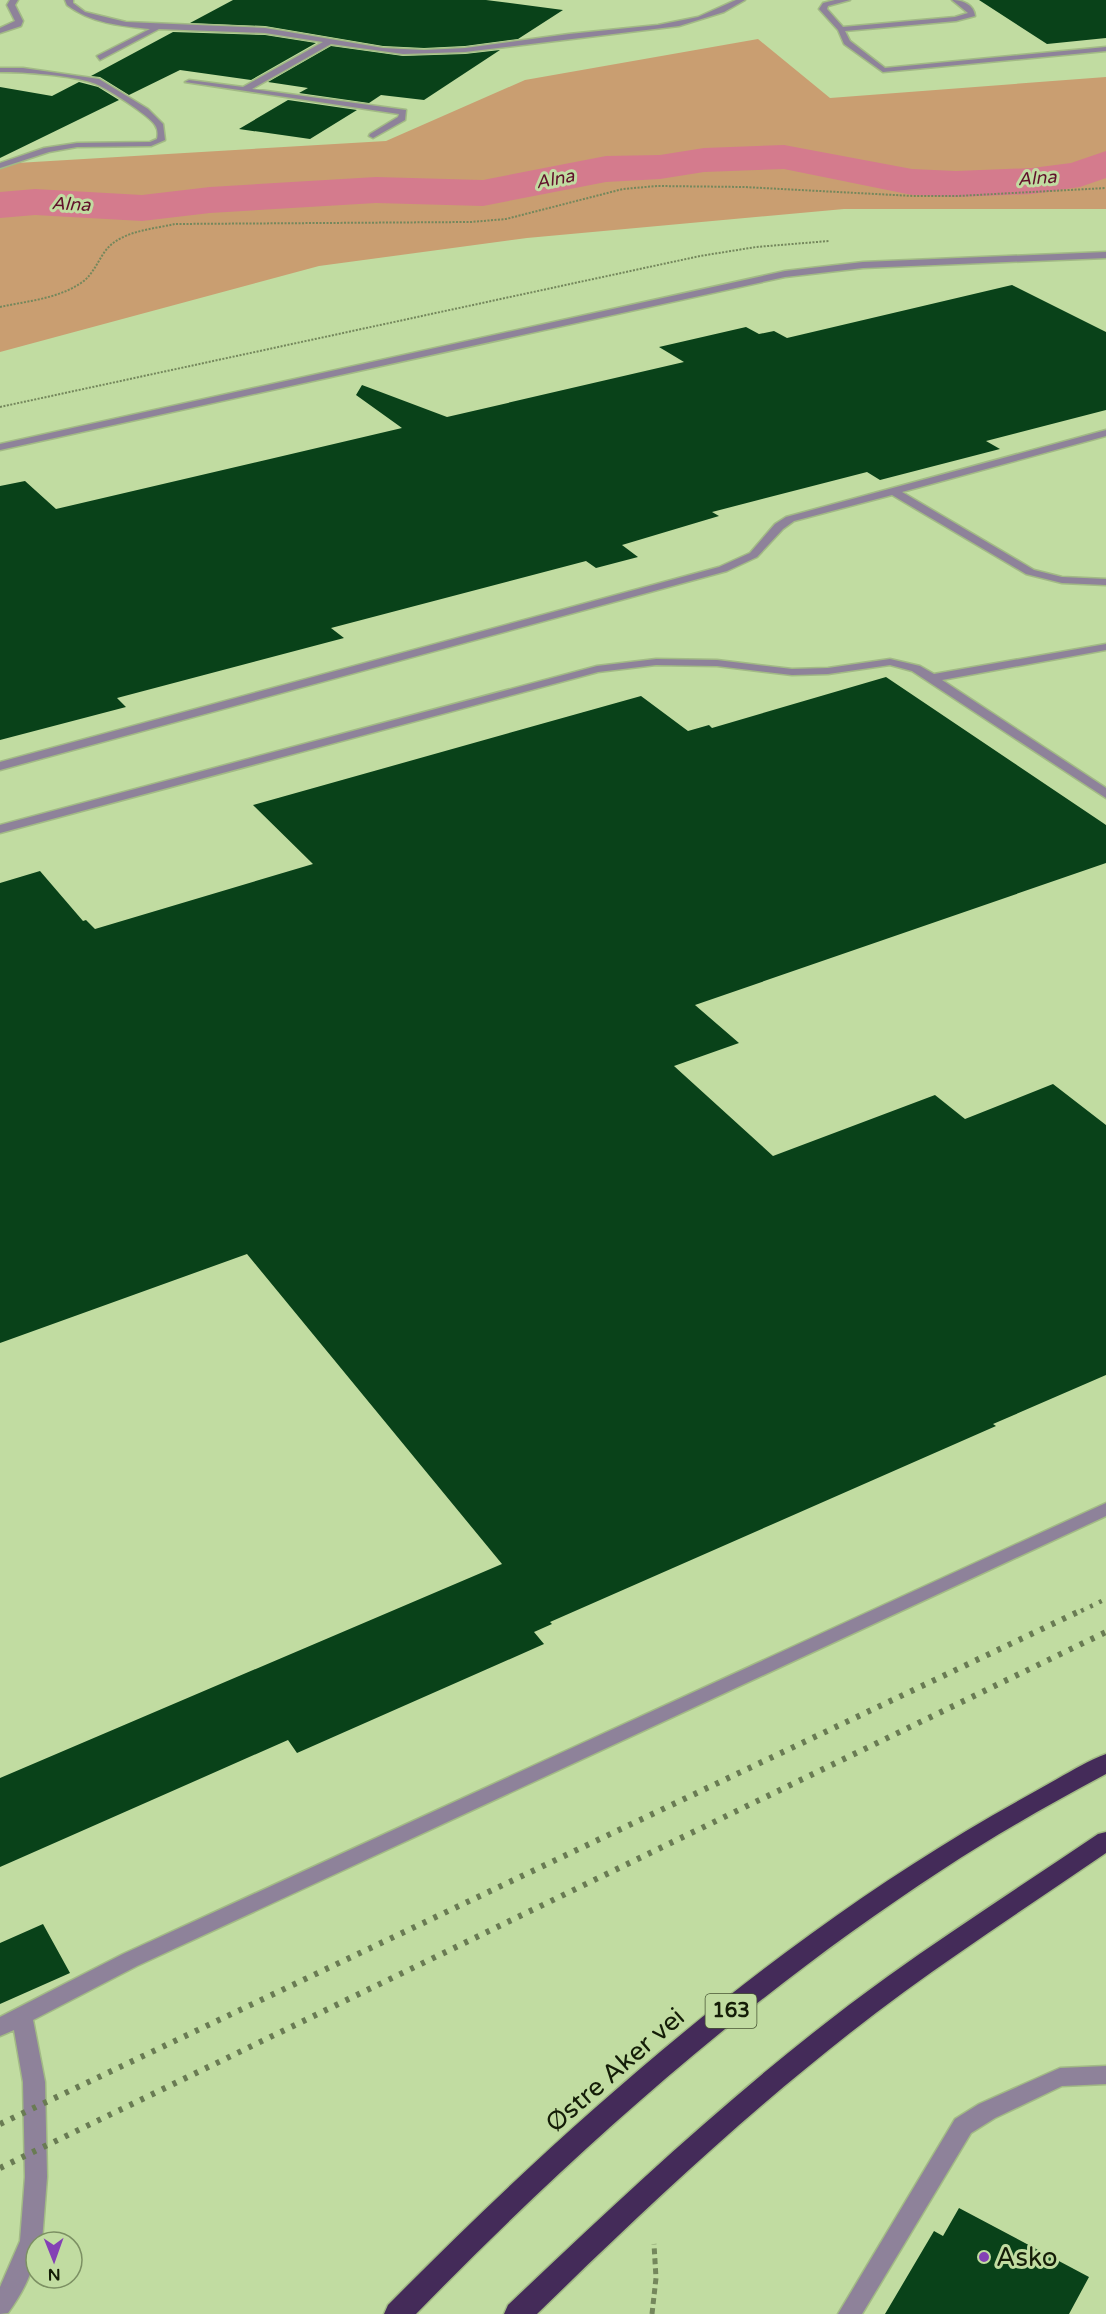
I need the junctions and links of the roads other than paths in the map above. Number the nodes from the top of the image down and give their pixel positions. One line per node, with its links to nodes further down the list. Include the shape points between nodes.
1 (13, 0): 6 (street); 9 (street, via 18,24)
2 (69, 0): 7 (street, via 73,9 94,18)
3 (741, 0): 10 (street, via 714,14 666,26 442,52 389,51)
4 (846, 0): 8 (street, via 822,7)
5 (956, 0): 8 (street, via 972,14 956,20)
6 (0, 1)
7 (158, 27): 10 (street, via 255,29); 12 (street)
8 (841, 29): 11 (street, via 847,42 883,70)
9 (0, 32)
10 (330, 41): 15 (street)
11 (1106, 49)
12 (100, 58)
13 (0, 70): 17 (street, via 111,92 159,124 162,135 151,144 77,145 47,150)
14 (189, 82): 15 (street)
15 (246, 89): 16 (street, via 403,112 402,118)
16 (373, 136)
17 (0, 166)
18 (1106, 255): 20 (street, via 884,264 785,274)
19 (1106, 433): 21 (street)
20 (0, 447)
21 (898, 495): 22 (street, via 1030,572 1062,580); 25 (street, via 790,519 773,531 756,553 723,569)
22 (1106, 582)
23 (1106, 647): 24 (street)
24 (933, 678): 26 (street); 27 (street, via 916,668 890,662 792,672 717,663 656,662 597,669)
25 (0, 766)
26 (1106, 794)
27 (0, 829)
28 (1106, 1509): 31 (street, via 141,1955)
29 (1106, 1763): 35 (highway, Østre Aker vei / 163, via 913,1876 715,2023 511,2200)
30 (1106, 1841): 36 (highway, via 895,1985 788,2070 633,2205)
31 (22, 2017): 32 (street); 34 (street, via 34,2082 36,2177 31,2241 13,2287)
32 (0, 2027)
33 (1106, 2075): 37 (street, via 1060,2077 987,2110 963,2126)
34 (0, 2306)
35 (398, 2314)
36 (518, 2314)
37 (849, 2314)

